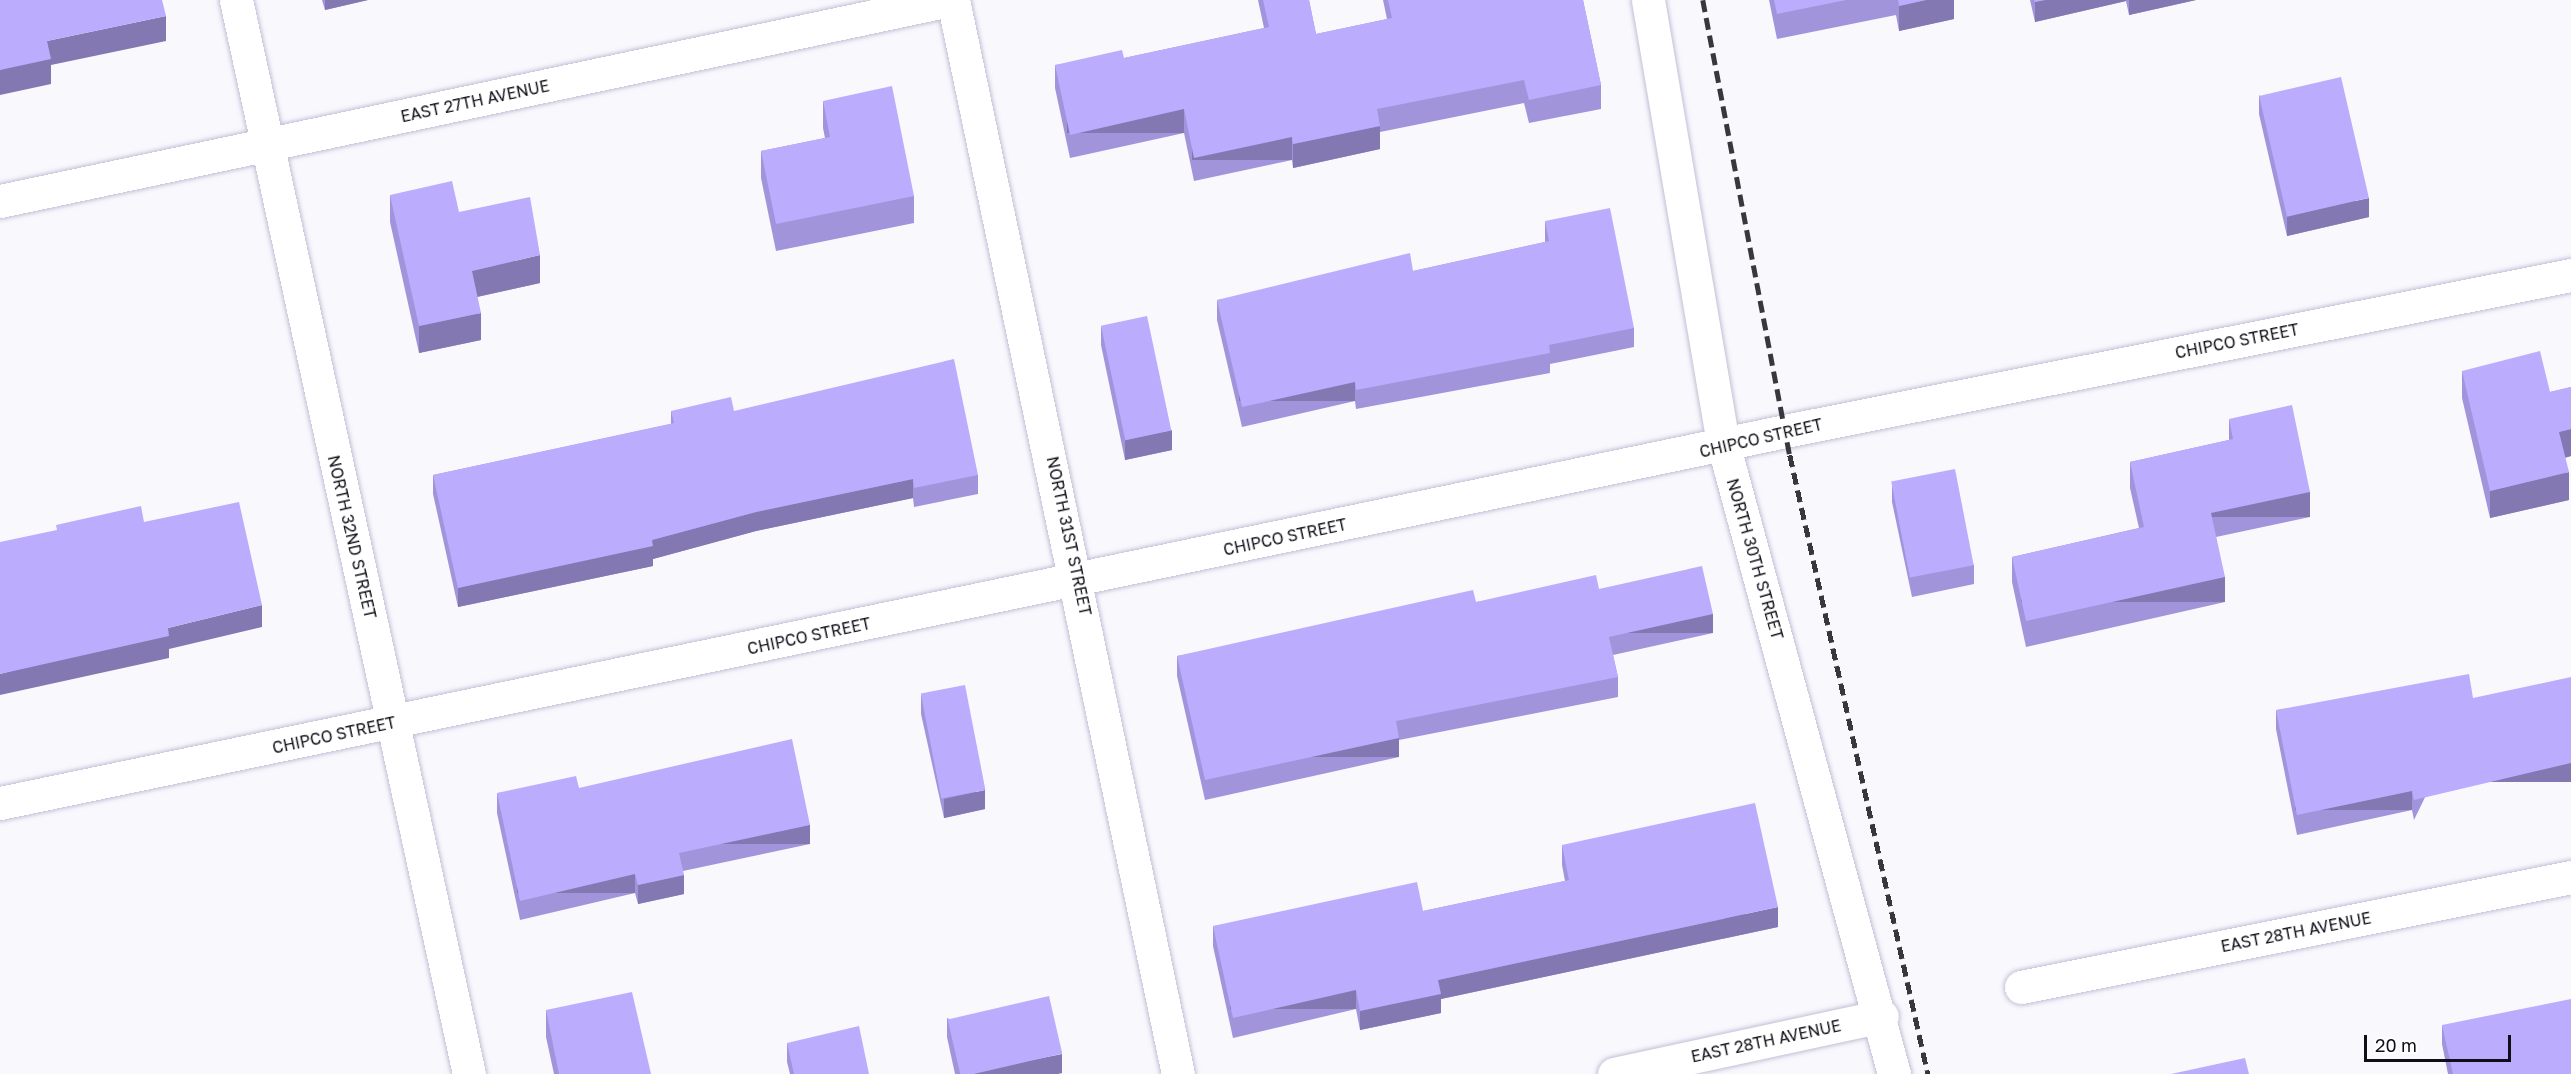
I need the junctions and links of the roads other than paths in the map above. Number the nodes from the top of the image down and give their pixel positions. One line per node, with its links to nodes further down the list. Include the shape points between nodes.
1 (236, 0): 4 (street, NORTH 32ND STREET)
2 (951, 0): 4 (street, EAST 27TH AVENUE); 8 (street, NORTH 31ST STREET)
3 (1648, 0): 7 (street, NORTH 30TH STREET)
4 (265, 147): 5 (street, EAST 27TH AVENUE); 9 (street, NORTH 32ND STREET)
5 (0, 201)
6 (2571, 274): 7 (street, CHIPCO STREET)
7 (1724, 447): 8 (street, CHIPCO STREET); 13 (street, NORTH 30TH STREET)
8 (1078, 579): 9 (street, CHIPCO STREET); 15 (street, NORTH 31ST STREET)
9 (393, 723): 10 (street, CHIPCO STREET); 14 (street, NORTH 32ND STREET)
10 (0, 803)
11 (2571, 877): 12 (street, EAST 28TH AVENUE)
12 (2021, 987)
13 (1882, 1016): 16 (street, EAST 28TH AVENUE); 17 (street, NORTH 30TH STREET)
14 (469, 1074)
15 (1178, 1074)
16 (1614, 1074)
17 (1894, 1074)

